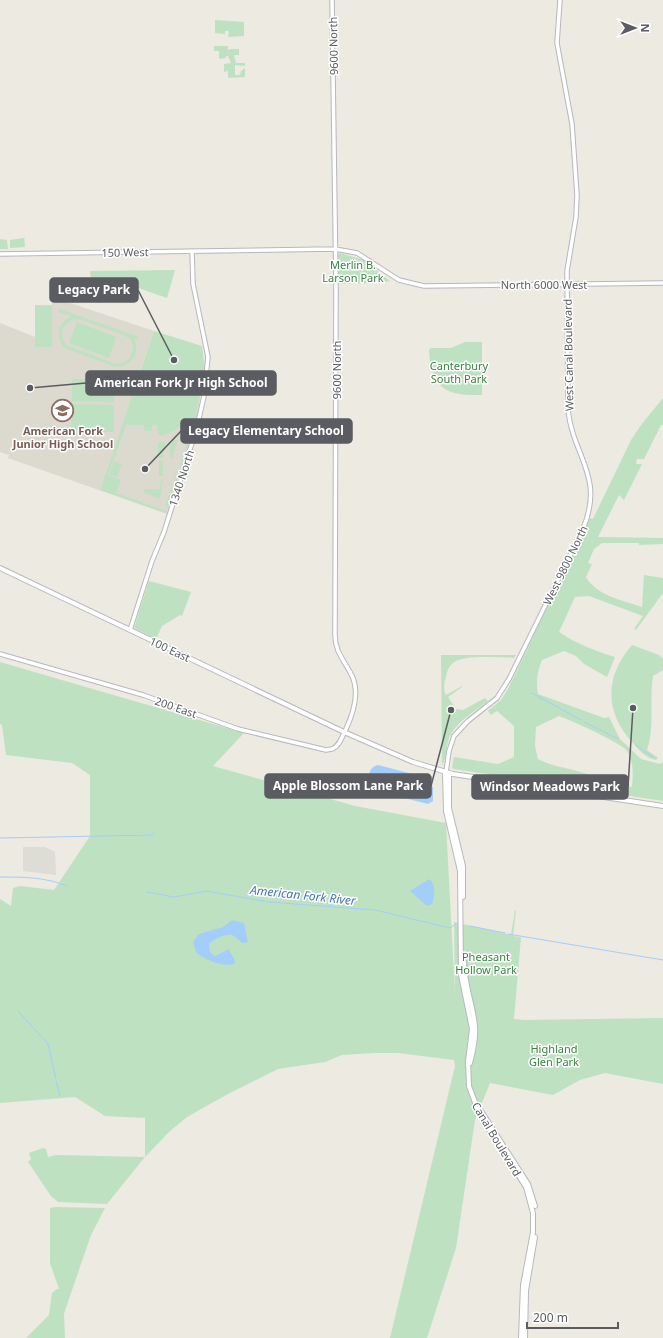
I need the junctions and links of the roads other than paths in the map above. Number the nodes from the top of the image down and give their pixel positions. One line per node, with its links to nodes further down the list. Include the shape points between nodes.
1 (332, 0): 3 (street, 9600 North)
2 (560, 0): 7 (street, West Canal Boulevard, via 557,43 571,119 577,206)
3 (335, 249): 4 (street, 150 West); 7 (street, North 6000 West, via 357,253 393,277 410,284); 12 (street, 9600 North, via 335,642 341,659 354,679 356,701)
4 (192, 251): 5 (street, 150 West); 10 (street, 1340 North, via 192,284 208,357 205,390 201,414 184,469)
5 (0, 254)
6 (663, 283): 7 (street, North 6000 West)
7 (566, 284): 8 (street, West Canal Boulevard, via 568,410 589,474)
8 (588, 517): 13 (street, West 9800 North, via 502,693 454,736)
9 (0, 568): 10 (main road, 100 East)
10 (130, 630): 12 (main road, 100 East)
11 (0, 654): 12 (street, 200 East, via 143,695 238,729 322,749 336,748)
12 (342, 731): 13 (main road, 100 East, via 402,758)
13 (446, 772): 14 (main road, 100 East); 15 (main road, Canal Boulevard, via 446,811 460,871 461,975 472,1029 468,1062 469,1086 480,1116 526,1187 533,1213 533,1232 523,1285); 16 (main road, Canal Boulevard, via 449,808 464,873 465,977 475,1027 470,1069 472,1091 481,1111 528,1184 535,1210 535,1233 525,1296)
14 (663, 806)
15 (521, 1338)
16 (525, 1338)

